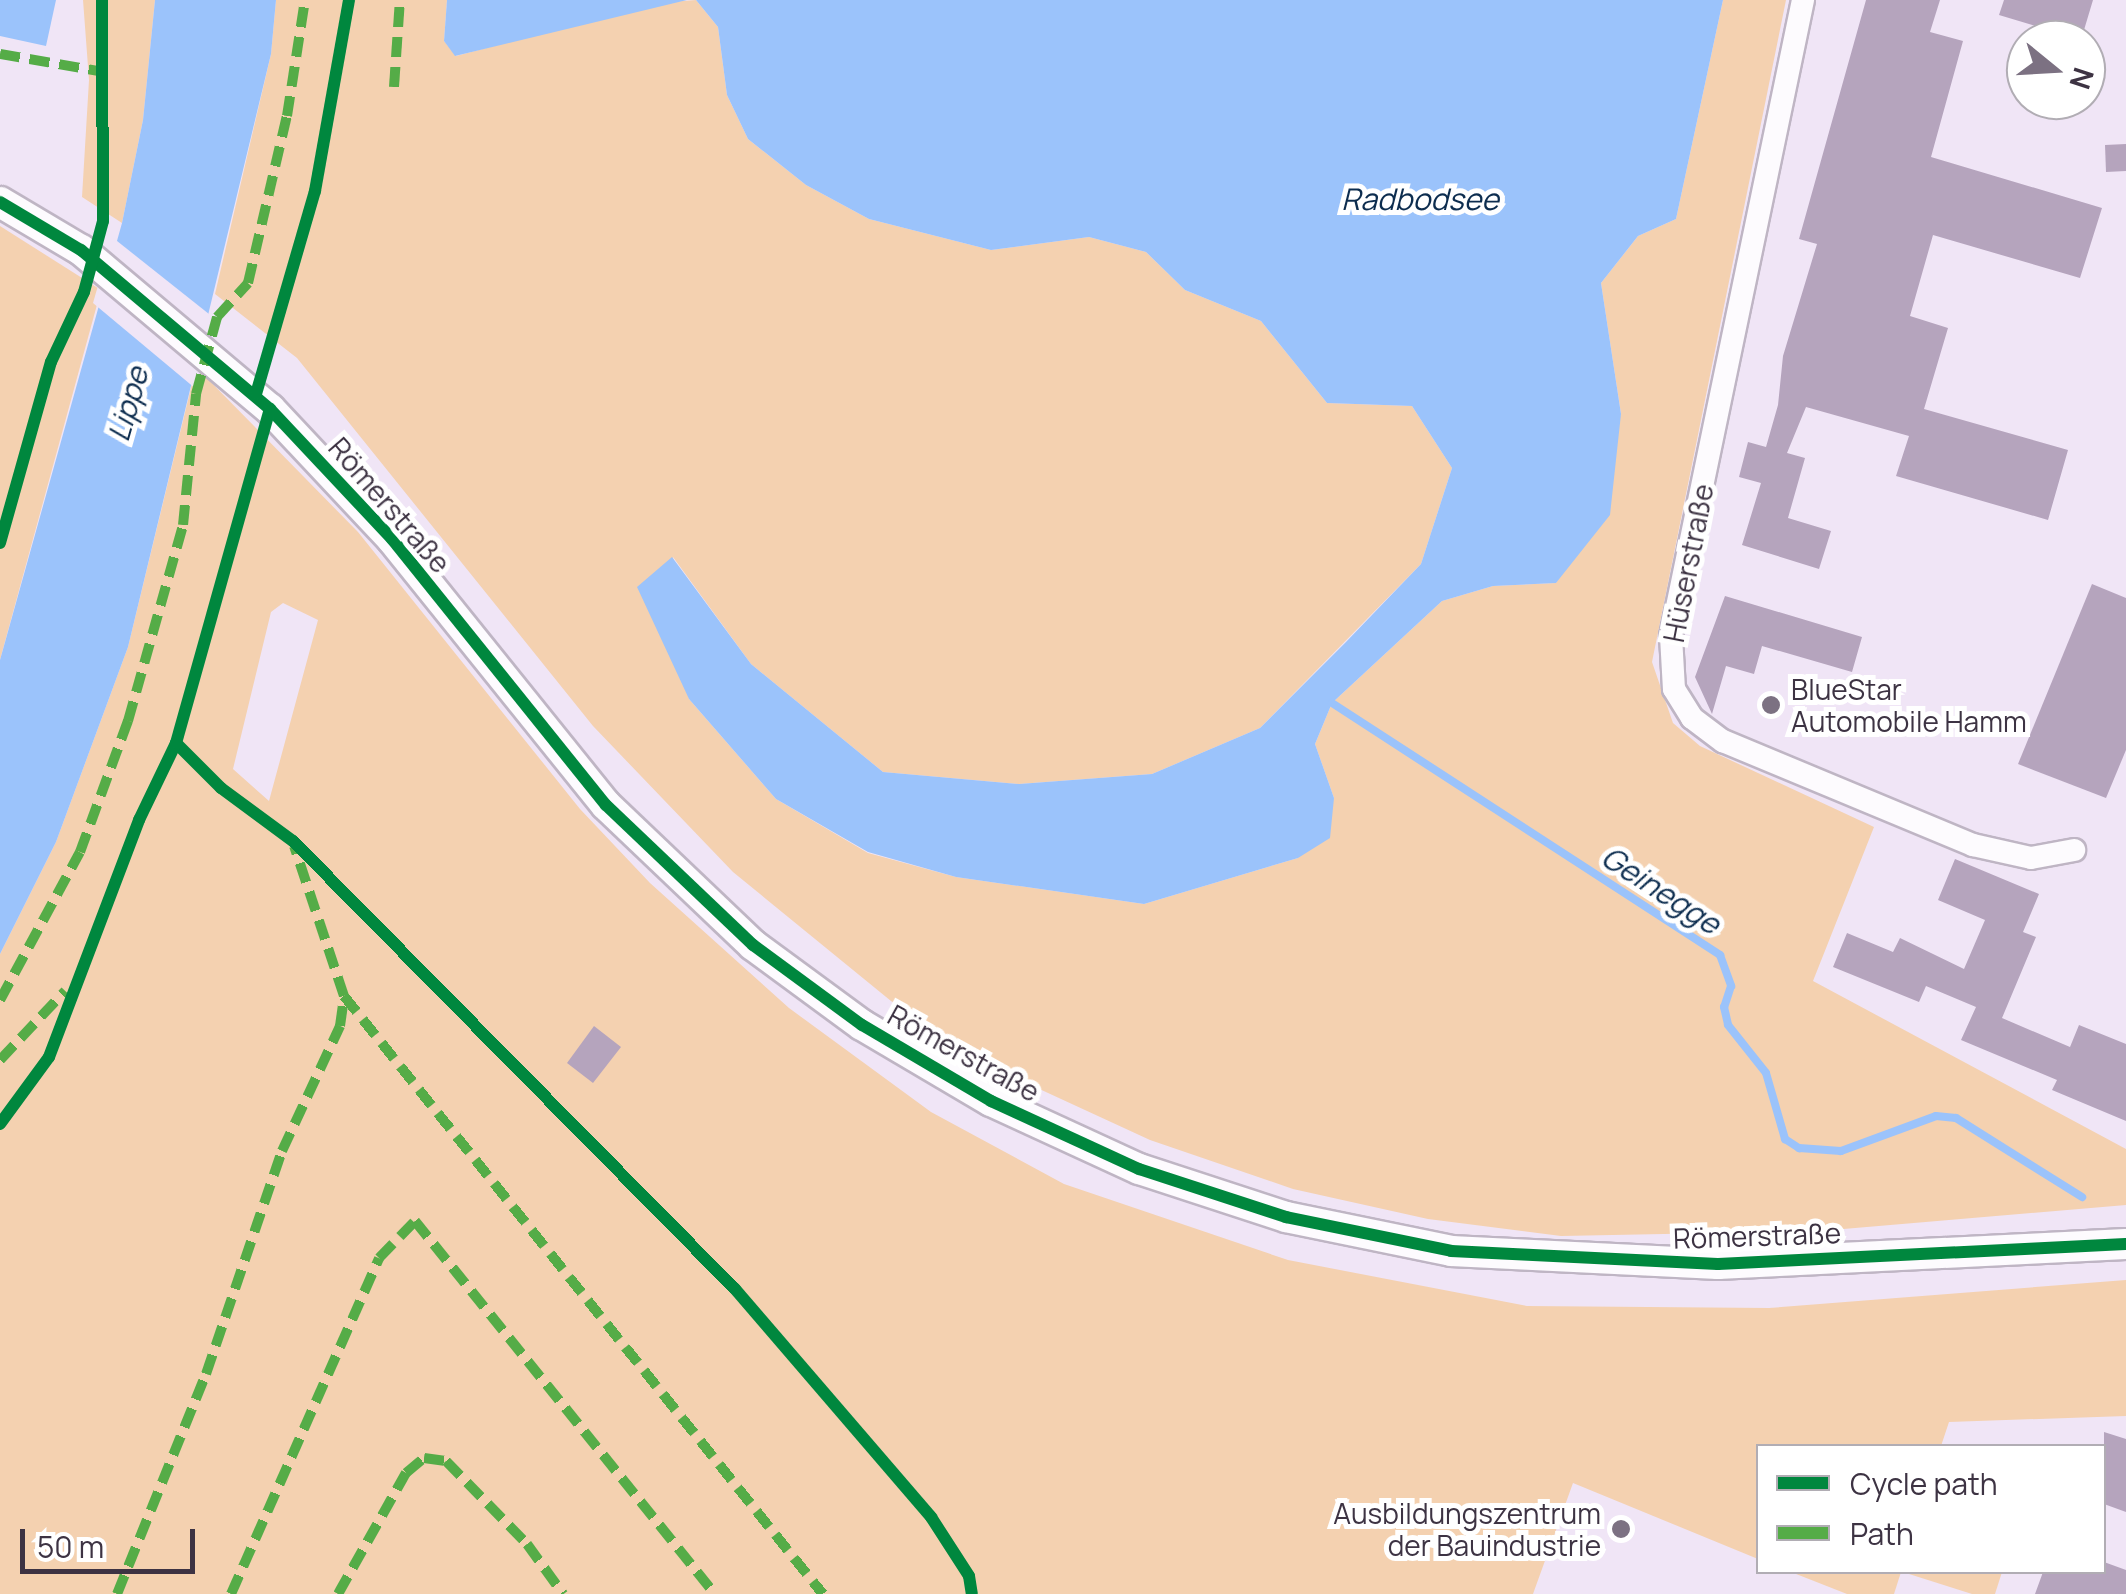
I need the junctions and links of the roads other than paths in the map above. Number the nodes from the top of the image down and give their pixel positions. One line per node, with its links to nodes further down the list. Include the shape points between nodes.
1 (1804, 0): 3 (street, Hüserstraße, via 1671,636 1674,688 1692,718 1723,741 1973,845 2031,858)
2 (0, 202): 4 (main road, Römerstraße, via 82,250 208,350 392,539 606,805 668,868 803,986 990,1101 1139,1168 1286,1217 1451,1251 1718,1264)
3 (2074, 850)
4 (2126, 1244)

